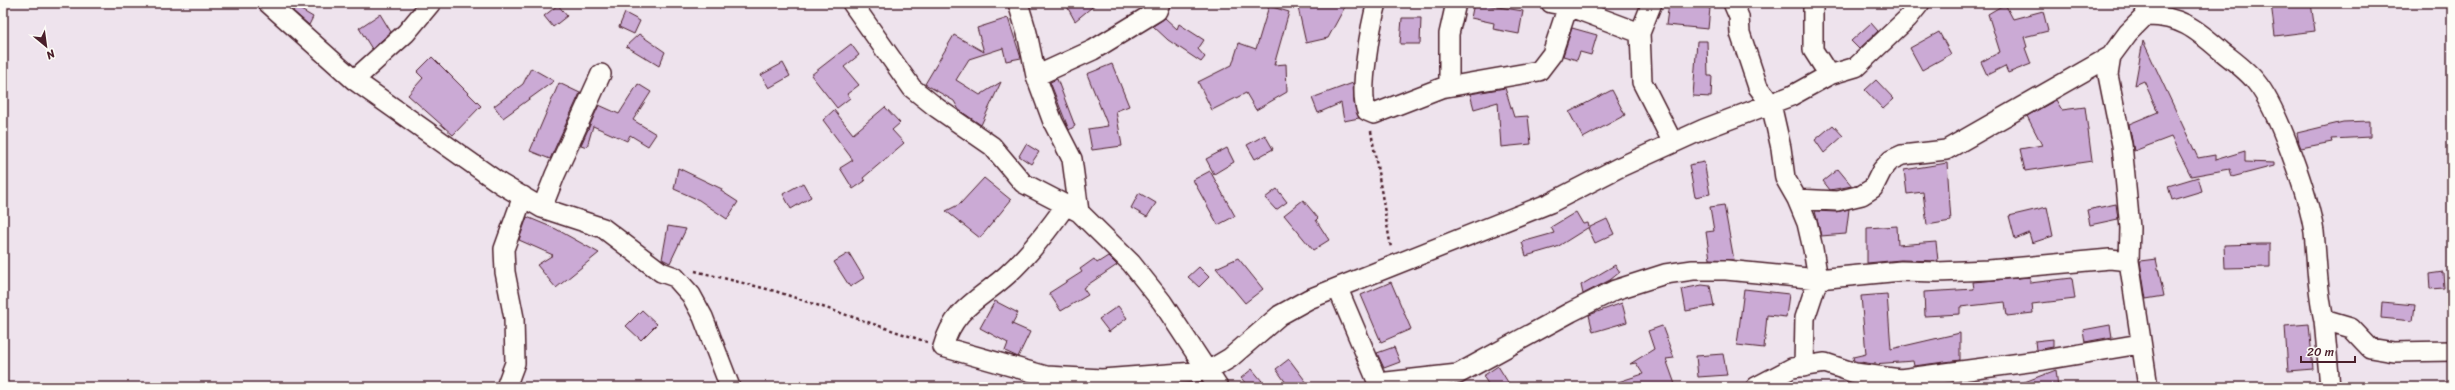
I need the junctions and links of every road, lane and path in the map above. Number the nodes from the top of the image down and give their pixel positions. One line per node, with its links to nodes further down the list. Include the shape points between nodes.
1 (268, 3): 19 (street)
2 (431, 3): 19 (street, via 406,32)
3 (852, 3): 27 (street, via 912,88 992,146 1023,182)
4 (1018, 3): 18 (street)
5 (1160, 3): 18 (street, via 1157,11 1093,50)
6 (1377, 3): 22 (street, via 1364,74 1364,105)
7 (1456, 3): 20 (street, via 1449,34)
8 (1652, 3): 14 (street)
9 (1733, 3): 21 (street, via 1756,80)
10 (1813, 3): 17 (street, via 1813,50)
11 (1920, 3): 17 (street, via 1908,18 1856,67)
12 (1560, 4): 14 (street); 20 (street, via 1552,54 1539,71)
13 (2146, 9): 15 (street); 33 (street, via 2177,19 2201,34 2256,82 2268,101 2308,203 2314,232 2316,279)
14 (1640, 33): 23 (street, via 1642,82)
15 (2111, 56): 25 (street, via 1946,150 1902,155 1891,160 1882,170 1873,188 1862,195 1837,201); 28 (street, via 2108,75 2123,152 2130,228)
16 (601, 74): 26 (street)
17 (1829, 75): 21 (street, via 1791,96)
18 (1036, 76): 27 (street, via 1053,122 1072,159)
19 (354, 80): 24 (street)
20 (1449, 86): 22 (street, via 1411,98 1374,114)
21 (1770, 104): 23 (street); 25 (street, via 1781,148 1785,178)
22 (1367, 111): 29 (path)
23 (1673, 143): 29 (street, via 1618,168 1550,204 1426,254)
24 (523, 196): 26 (street); 40 (street, via 504,249 505,272 514,318 515,363)
25 (1797, 199): 31 (street, via 1807,223)
26 (542, 208): 41 (street, via 603,228 661,272 675,277 691,295 703,317)
27 (1072, 208): 35 (street, via 1007,275 962,312 948,329); 38 (street, via 1144,278)
28 (2129, 261): 31 (street, via 2110,259 1952,272 1901,271); 34 (street)
29 (1394, 264): 32 (street)
30 (689, 269): 35 (path, via 775,291)
31 (1818, 279): 32 (street, via 1726,270 1693,270 1665,274 1615,290 1458,374 1378,383); 37 (street, via 1805,318)
32 (1338, 289): 38 (street, via 1309,299 1280,315 1230,358)
33 (2324, 320): 36 (street, via 2351,328 2370,348 2394,352); 44 (street)
34 (2140, 344): 37 (street, via 1900,379 1855,373 1824,363); 43 (street)
35 (943, 347): 39 (street)
36 (2452, 352)
37 (1804, 367): 42 (street, via 1792,368)
38 (1213, 379): 39 (street, via 1102,379)
39 (1073, 382)
40 (506, 387)
41 (730, 387)
42 (1756, 387)
43 (2148, 387)
44 (2330, 387)

